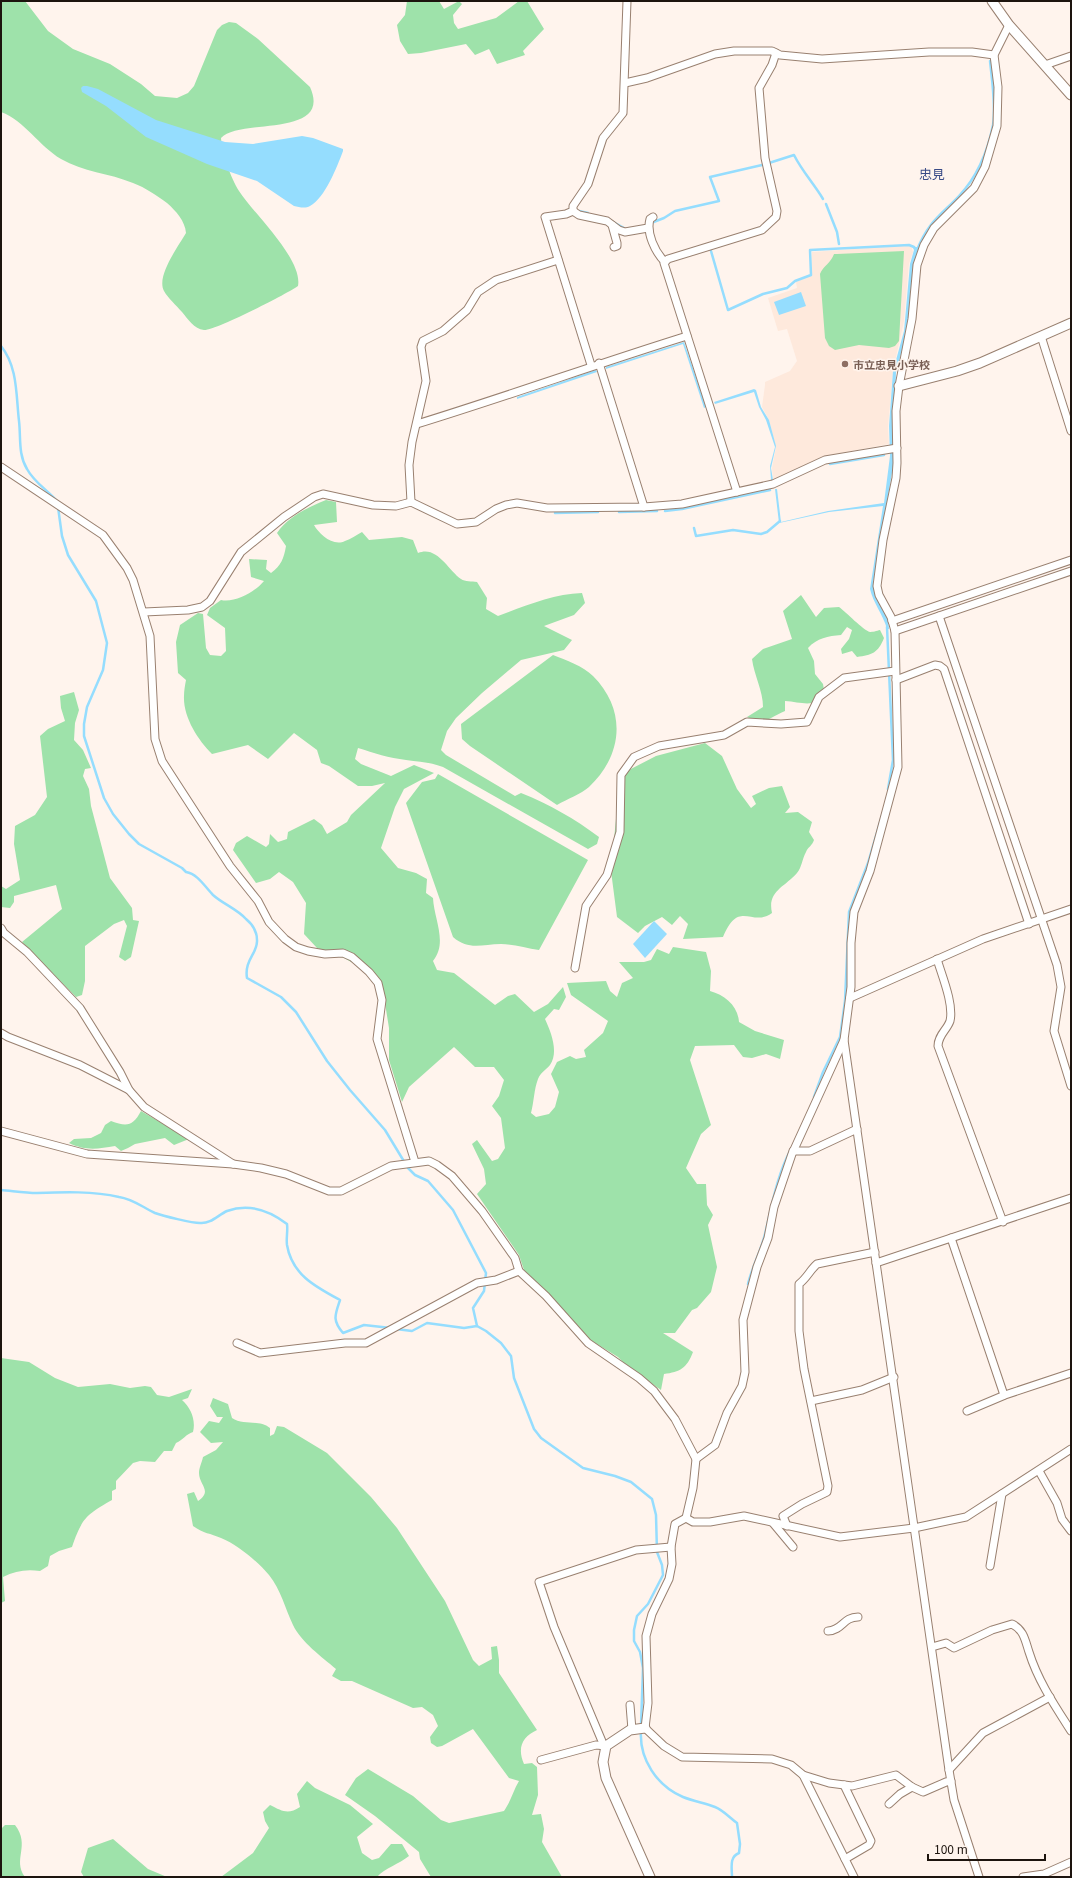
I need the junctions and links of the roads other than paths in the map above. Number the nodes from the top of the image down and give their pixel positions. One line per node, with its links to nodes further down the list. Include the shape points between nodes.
1 (627, 1): 8 (street)
2 (992, 1): 3 (street)
3 (1009, 25): 5 (street); 7 (street)
4 (776, 53): 5 (street, via 798,58 822,59 928,52); 8 (street, via 747,51 715,54); 16 (street, via 772,66 759,88 765,158 776,217 762,230)
5 (994, 55): 22 (street, via 998,87 998,126 985,168 974,188 934,228 923,248 917,265 912,319)
6 (1071, 56): 7 (street)
7 (1045, 65): 9 (street)
8 (625, 83): 10 (street, via 623,113 603,138 588,184)
9 (1071, 95)
10 (573, 210): 12 (street); 15 (street, via 566,214 545,217)
11 (653, 217): 13 (street)
12 (612, 224): 13 (street, via 625,232); 14 (street, via 617,243)
13 (648, 228): 16 (street, via 660,257)
14 (614, 247)
15 (558, 260): 21 (street); 23 (street, via 496,280 478,292 467,310 443,330 423,341 426,381)
16 (665, 262): 18 (street)
17 (1071, 323): 19 (street)
18 (687, 336): 20 (street); 27 (street)
19 (1041, 336): 22 (street, via 957,371); 24 (street)
20 (599, 363): 21 (street); 29 (street)
21 (592, 365): 23 (street, via 516,393)
22 (899, 386): 25 (street, via 896,411)
23 (417, 424): 28 (street, via 409,465)
24 (1071, 431)
25 (897, 448): 27 (street, via 825,460 774,484); 34 (street, via 896,478 883,540 877,586)
26 (1, 467): 32 (street, via 103,535 130,574)
27 (737, 492): 29 (street, via 682,504)
28 (411, 502): 29 (street, via 457,524 476,522 501,507 517,504 547,508); 32 (street, via 396,506 373,505 323,494 314,497 284,517 241,552 210,601 202,607)
29 (644, 507)
30 (1071, 560): 34 (street)
31 (1071, 571): 33 (street)
32 (144, 612): 52 (street, via 150,636 155,739 162,761 230,866 258,901 269,922 296,947 308,952 343,953 352,957 378,983 382,1000 377,1039)
33 (939, 616): 35 (street); 39 (street)
34 (892, 621): 35 (street)
35 (895, 631): 36 (street)
36 (895, 671): 37 (street); 43 (street, via 844,678 819,697 806,722 747,722 724,735 659,746 634,757 621,775 620,832 607,875 586,906)
37 (896, 680): 40 (street, via 935,665 944,669); 44 (street, via 898,767 870,871 854,912)
38 (1071, 909): 39 (street)
39 (1041, 920): 40 (street); 47 (street, via 1057,965 1061,987 1054,1031)
40 (1029, 924): 42 (street, via 983,939)
41 (1, 928): 48 (street, via 80,1008)
42 (937, 959): 44 (street); 55 (street, via 951,1018 940,1036 938,1046)
43 (576, 968)
44 (850, 998): 46 (street)
45 (1, 1033): 48 (street, via 80,1065)
46 (844, 1040): 49 (street); 51 (street)
47 (1071, 1086)
48 (129, 1090): 53 (street, via 144,1107)
49 (857, 1129): 51 (street, via 810,1151); 57 (street)
50 (1, 1131): 53 (street, via 87,1154)
51 (793, 1151): 67 (street, via 774,1207 768,1238 757,1267 743,1320 745,1372 742,1386 727,1413 715,1445)
52 (415, 1162): 53 (street, via 391,1166 341,1191 329,1192 286,1174); 59 (street, via 429,1161 452,1176 482,1211 515,1258)
53 (233, 1164)
54 (1071, 1198): 55 (street)
55 (1003, 1222): 56 (street)
56 (951, 1238): 58 (street); 63 (street)
57 (875, 1252): 58 (street); 64 (street, via 817,1264 800,1284 799,1331)
58 (876, 1263): 62 (street)
59 (519, 1271): 60 (street, via 496,1280 477,1282 366,1343 260,1353); 67 (street, via 546,1296 588,1343 639,1378 654,1392 675,1419)
60 (237, 1343)
61 (1071, 1373): 63 (street)
62 (894, 1377): 64 (street, via 862,1390); 73 (street)
63 (1004, 1395): 65 (street)
64 (811, 1401): 72 (street, via 828,1486 827,1492 783,1516)
65 (968, 1410)
66 (1071, 1449): 68 (street)
67 (696, 1459): 70 (street)
68 (1039, 1470): 69 (street); 74 (street, via 1057,1503 1062,1519)
69 (1002, 1494): 73 (street, via 966,1517); 77 (street)
70 (686, 1518): 71 (street, via 693,1522 710,1522 744,1516); 75 (street, via 675,1524)
71 (773, 1523): 72 (street); 76 (street)
72 (787, 1526): 73 (street, via 840,1537)
73 (914, 1528): 80 (street)
74 (1071, 1531)
75 (671, 1547): 83 (street, via 672,1564 669,1579 652,1614 646,1636 648,1703); 86 (street, via 636,1550 539,1582 554,1627)
76 (793, 1547)
77 (990, 1566)
78 (858, 1616): 79 (street, via 847,1619 837,1629)
79 (828, 1631)
80 (932, 1647): 81 (street, via 946,1643 954,1648 992,1630 1012,1624 1020,1628 1025,1637 1039,1678); 88 (street)
81 (1050, 1697): 85 (street); 88 (street, via 983,1733)
82 (630, 1705): 84 (street)
83 (645, 1728): 84 (street); 89 (street, via 664,1746 682,1756 772,1759 791,1765)
84 (632, 1730): 86 (street)
85 (1071, 1731)
86 (605, 1746): 87 (street, via 596,1745); 96 (street, via 603,1762 606,1778)
87 (541, 1760)
88 (949, 1770): 90 (street)
89 (803, 1775): 91 (street); 94 (street)
90 (951, 1782): 92 (street, via 923,1792); 98 (street, via 954,1800)
91 (844, 1785): 92 (street, via 852,1786 896,1775); 94 (street, via 871,1841 869,1845)
92 (912, 1787): 93 (street)
93 (889, 1804)
94 (845, 1859): 97 (street)
95 (1071, 1862): 99 (street, via 1044,1874)
96 (650, 1877)
97 (854, 1877)
98 (978, 1877)
99 (1023, 1877)

